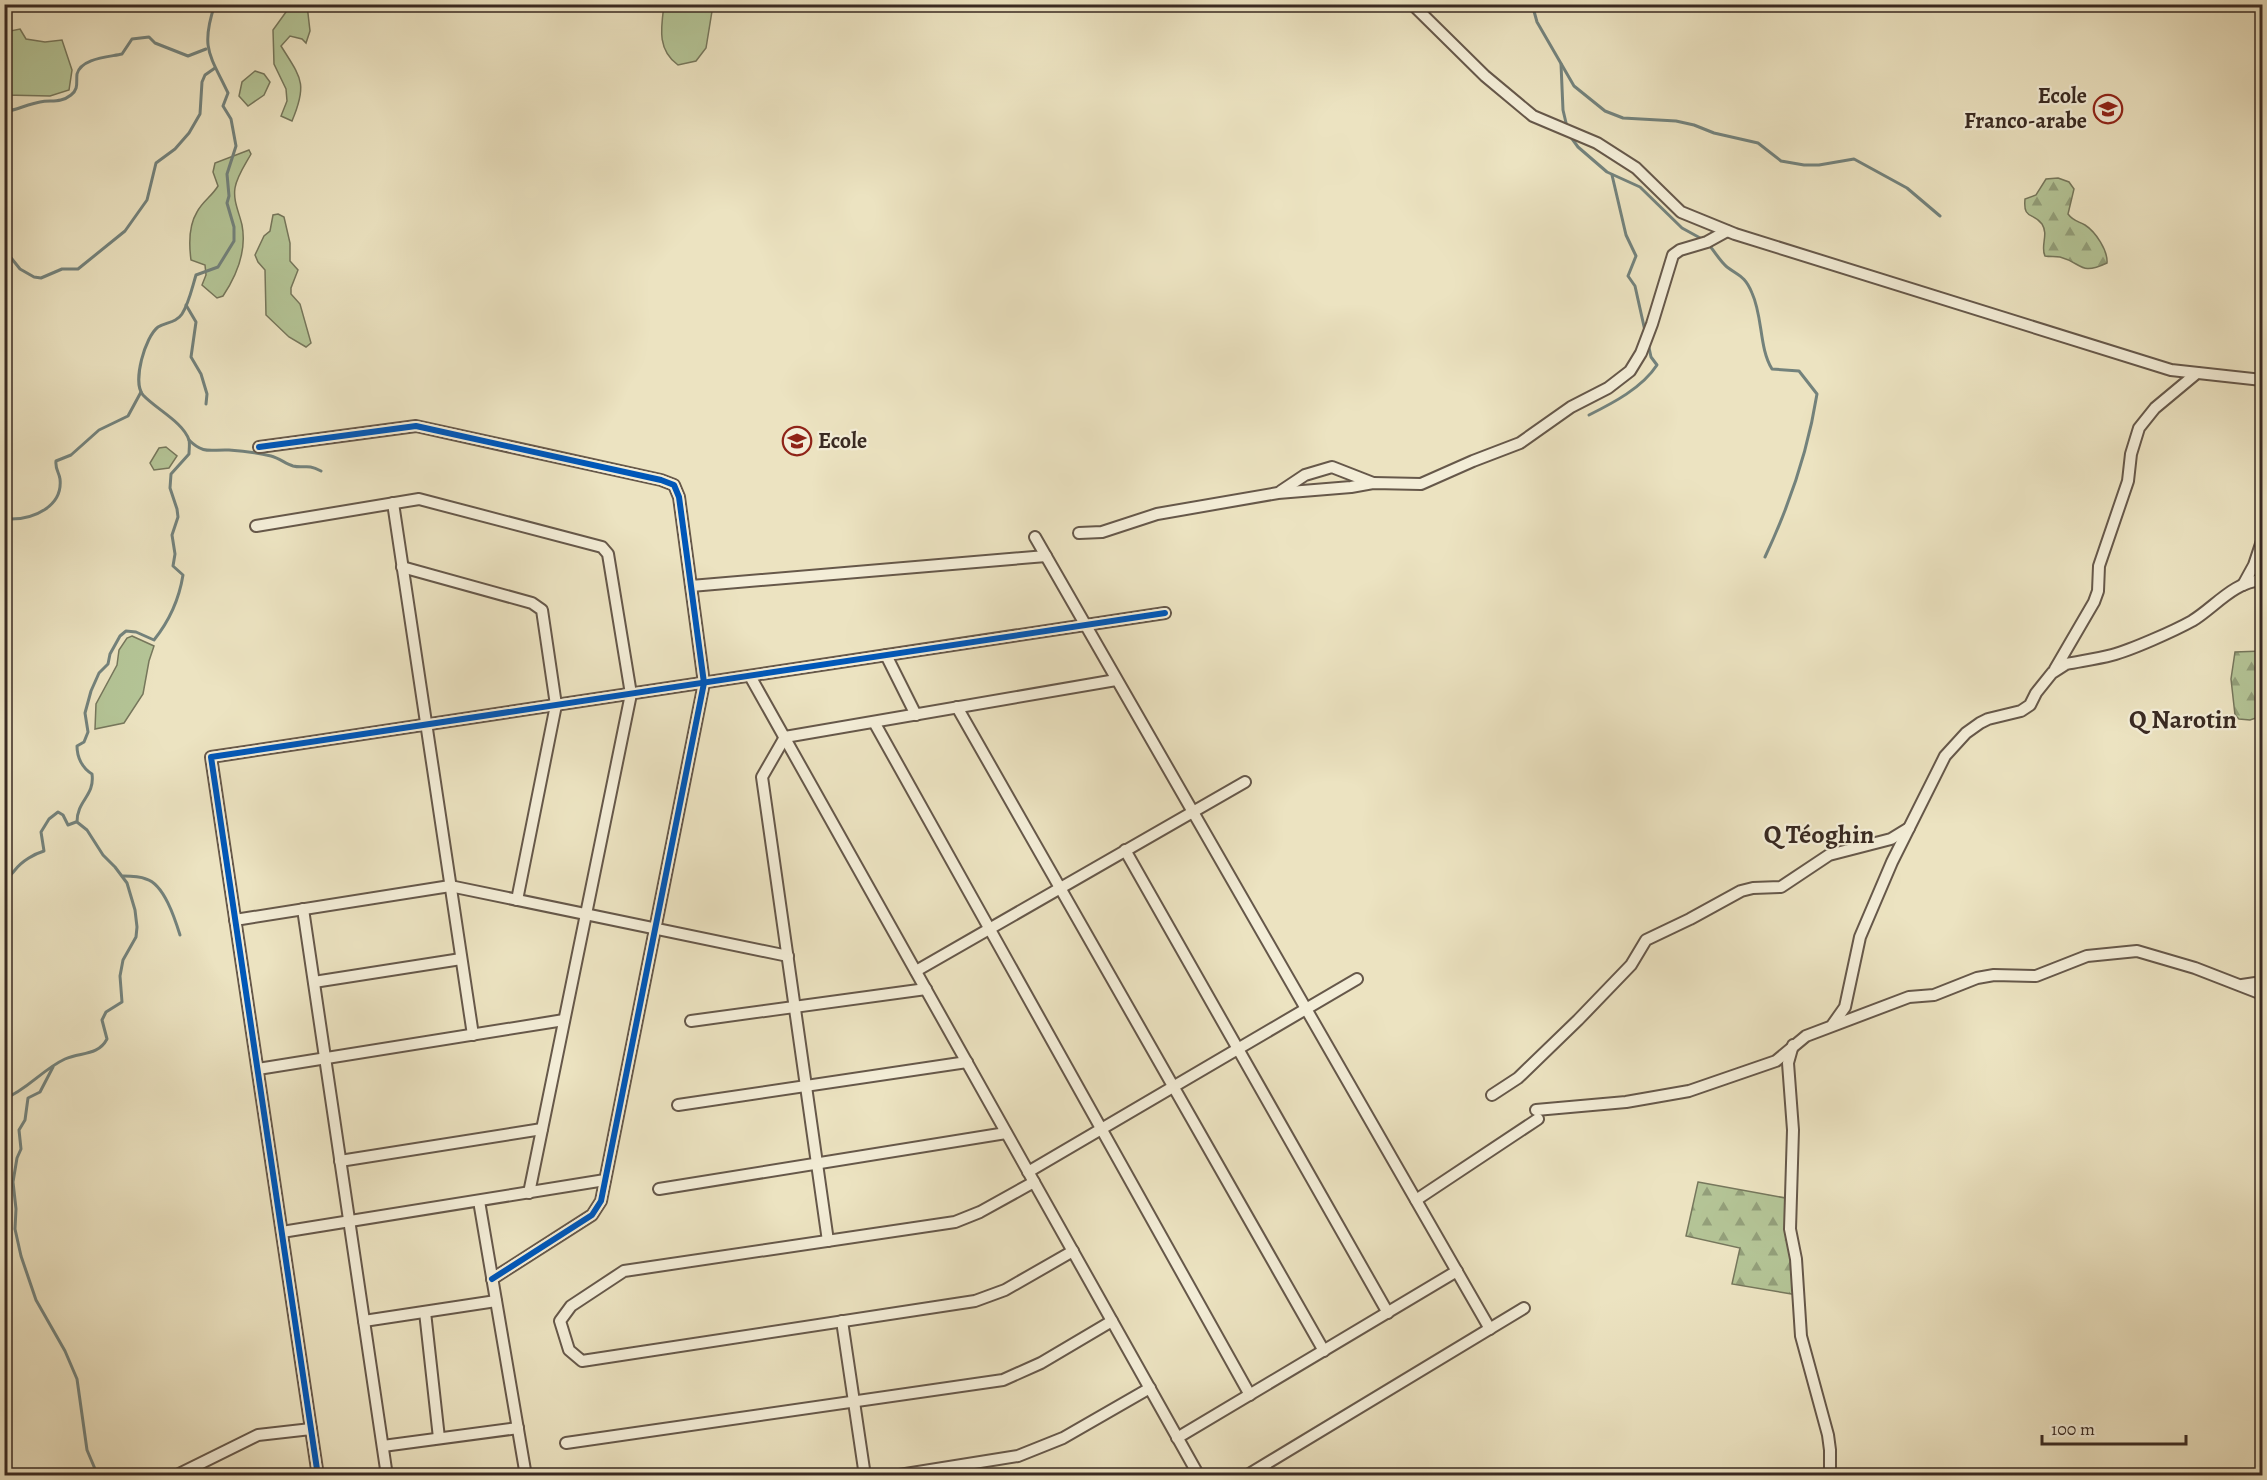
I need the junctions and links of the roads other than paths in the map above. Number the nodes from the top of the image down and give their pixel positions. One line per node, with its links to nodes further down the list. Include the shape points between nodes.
1 (1412, 4): 2 (street, via 1485,76 1533,116 1597,143 1636,168 1682,212)
2 (1727, 231): 3 (street, via 2171,370); 6 (street, via 1673,255 1641,353 1630,371 1608,388 1571,407 1520,443 1421,484)
3 (2197, 373): 4 (street); 21 (street, via 2155,408 2139,428 2128,465 2128,481 2099,566 2098,591)
4 (2262, 380)
5 (259, 447): 17 (street, via 416,426 661,480 674,485 679,497)
6 (1373, 483): 7 (street); 7 (street, via 1332,467 1305,475)
7 (1278, 493): 10 (street, via 1157,514 1102,532)
8 (393, 504): 9 (street); 14 (street); 25 (street, via 419,499 602,547 608,554)
9 (256, 526)
10 (1079, 533)
11 (1035, 537): 13 (street)
12 (2262, 541): 16 (street)
13 (1046, 556): 17 (street); 19 (street)
14 (402, 567): 26 (street, via 532,603 542,610); 30 (street)
15 (2262, 580): 16 (street)
16 (2243, 585): 21 (street, via 2170,632 2114,655 2067,664)
17 (691, 586): 24 (street)
18 (1165, 613): 19 (street)
19 (1085, 625): 20 (street); 23 (street)
20 (885, 655): 22 (street); 28 (street)
21 (2052, 673): 34 (street, via 2030,705 1988,719 1966,733 1945,756)
22 (750, 676): 24 (street); 31 (street)
23 (1116, 680): 27 (street); 33 (street)
24 (704, 683): 25 (street); 42 (street)
25 (631, 694): 26 (street); 40 (street)
26 (556, 705): 30 (street); 38 (street)
27 (957, 707): 28 (street); 37 (street)
28 (916, 715): 29 (street)
29 (874, 722): 31 (street); 43 (street)
30 (426, 724): 36 (street); 41 (street, via 211,757)
31 (785, 737): 44 (street, via 762,777); 46 (street)
32 (1245, 782): 33 (street)
33 (1193, 812): 35 (street); 54 (street)
34 (1909, 828): 57 (street, via 1860,937 1845,1007); 66 (street, via 1891,839 1829,855 1781,887 1741,891 1646,940 1631,965 1578,1020 1518,1078)
35 (1125, 850): 37 (street); 60 (street)
36 (450, 886): 38 (street); 39 (street); 45 (street)
37 (1060, 888): 43 (street); 65 (street)
38 (517, 900): 40 (street)
39 (303, 909): 41 (street); 48 (street)
40 (586, 914): 42 (street); 55 (street)
41 (235, 920): 63 (street)
42 (655, 929): 44 (street); 74 (street)
43 (989, 929): 46 (street); 69 (street)
44 (788, 956): 53 (street)
45 (461, 959): 48 (street); 58 (street)
46 (916, 971): 51 (street)
47 (1357, 979): 54 (street)
48 (314, 982): 61 (street)
49 (2262, 982): 50 (street)
50 (2238, 985): 52 (street); 57 (street, via 2137,951 2115,953 2087,956 2037,976 1977,978 1934,995 1901,999)
51 (926, 989): 53 (street); 62 (street)
52 (2262, 994)
53 (795, 1007): 56 (street); 64 (street)
54 (1306, 1009): 60 (street); 78 (street)
55 (564, 1020): 58 (street); 68 (street)
56 (691, 1021)
57 (1831, 1027): 59 (street)
58 (473, 1035): 61 (street)
59 (1794, 1044): 78 (street, via 1776,1061 1689,1091 1537,1114); 112 (street, via 1788,1063 1793,1140 1790,1229 1801,1336 1828,1435)
60 (1238, 1049): 65 (street); 89 (street)
61 (325, 1058): 63 (street); 71 (street)
62 (967, 1062): 64 (street); 70 (street)
63 (258, 1069): 81 (street)
64 (806, 1086): 67 (street); 72 (street)
65 (1173, 1086): 69 (street); 94 (street)
66 (1492, 1095)
67 (678, 1106)
68 (542, 1129): 71 (street); 77 (street)
69 (1101, 1129): 73 (street); 96 (street)
70 (1006, 1132): 72 (street); 73 (street)
71 (340, 1161): 80 (street)
72 (817, 1163): 76 (street); 82 (street)
73 (1028, 1172): 75 (street)
74 (605, 1180): 77 (street); 85 (street, via 601,1201 592,1215)
75 (1034, 1182): 82 (street, via 955,1222); 83 (street)
76 (659, 1189)
77 (529, 1192): 79 (street)
78 (1416, 1200): 84 (street)
79 (479, 1201): 80 (street); 85 (street)
80 (349, 1221): 81 (street); 90 (street)
81 (282, 1232): 99 (street)
82 (828, 1240): 91 (street, via 624,1271 571,1306 560,1321 569,1350 582,1361)
83 (1073, 1251): 91 (street, via 1005,1290 975,1301); 92 (street)
84 (1457, 1272): 89 (street); 93 (street)
85 (492, 1279): 86 (street)
86 (496, 1301): 88 (street); 98 (street)
87 (1524, 1308): 93 (street)
88 (424, 1312): 90 (street); 100 (street)
89 (1388, 1313): 94 (street)
90 (364, 1321): 103 (street)
91 (842, 1321): 97 (street)
92 (1112, 1321): 95 (street); 97 (street, via 1041,1363 1003,1380)
93 (1490, 1329): 111 (street)
94 (1324, 1351): 96 (street)
95 (1150, 1388): 101 (street); 109 (street, via 1063,1438 1018,1456)
96 (1250, 1395): 101 (street)
97 (854, 1401): 102 (street); 108 (street)
98 (518, 1428): 100 (street); 107 (street)
99 (311, 1429): 104 (street, via 258,1435); 105 (street)
100 (440, 1438): 103 (street)
101 (1178, 1438): 110 (street)
102 (566, 1443)
103 (383, 1446): 106 (street)
104 (175, 1476)
105 (318, 1476)
106 (387, 1476)
107 (526, 1476)
108 (865, 1476)
109 (892, 1476)
110 (1199, 1476)
111 (1246, 1476)
112 (1830, 1476)

